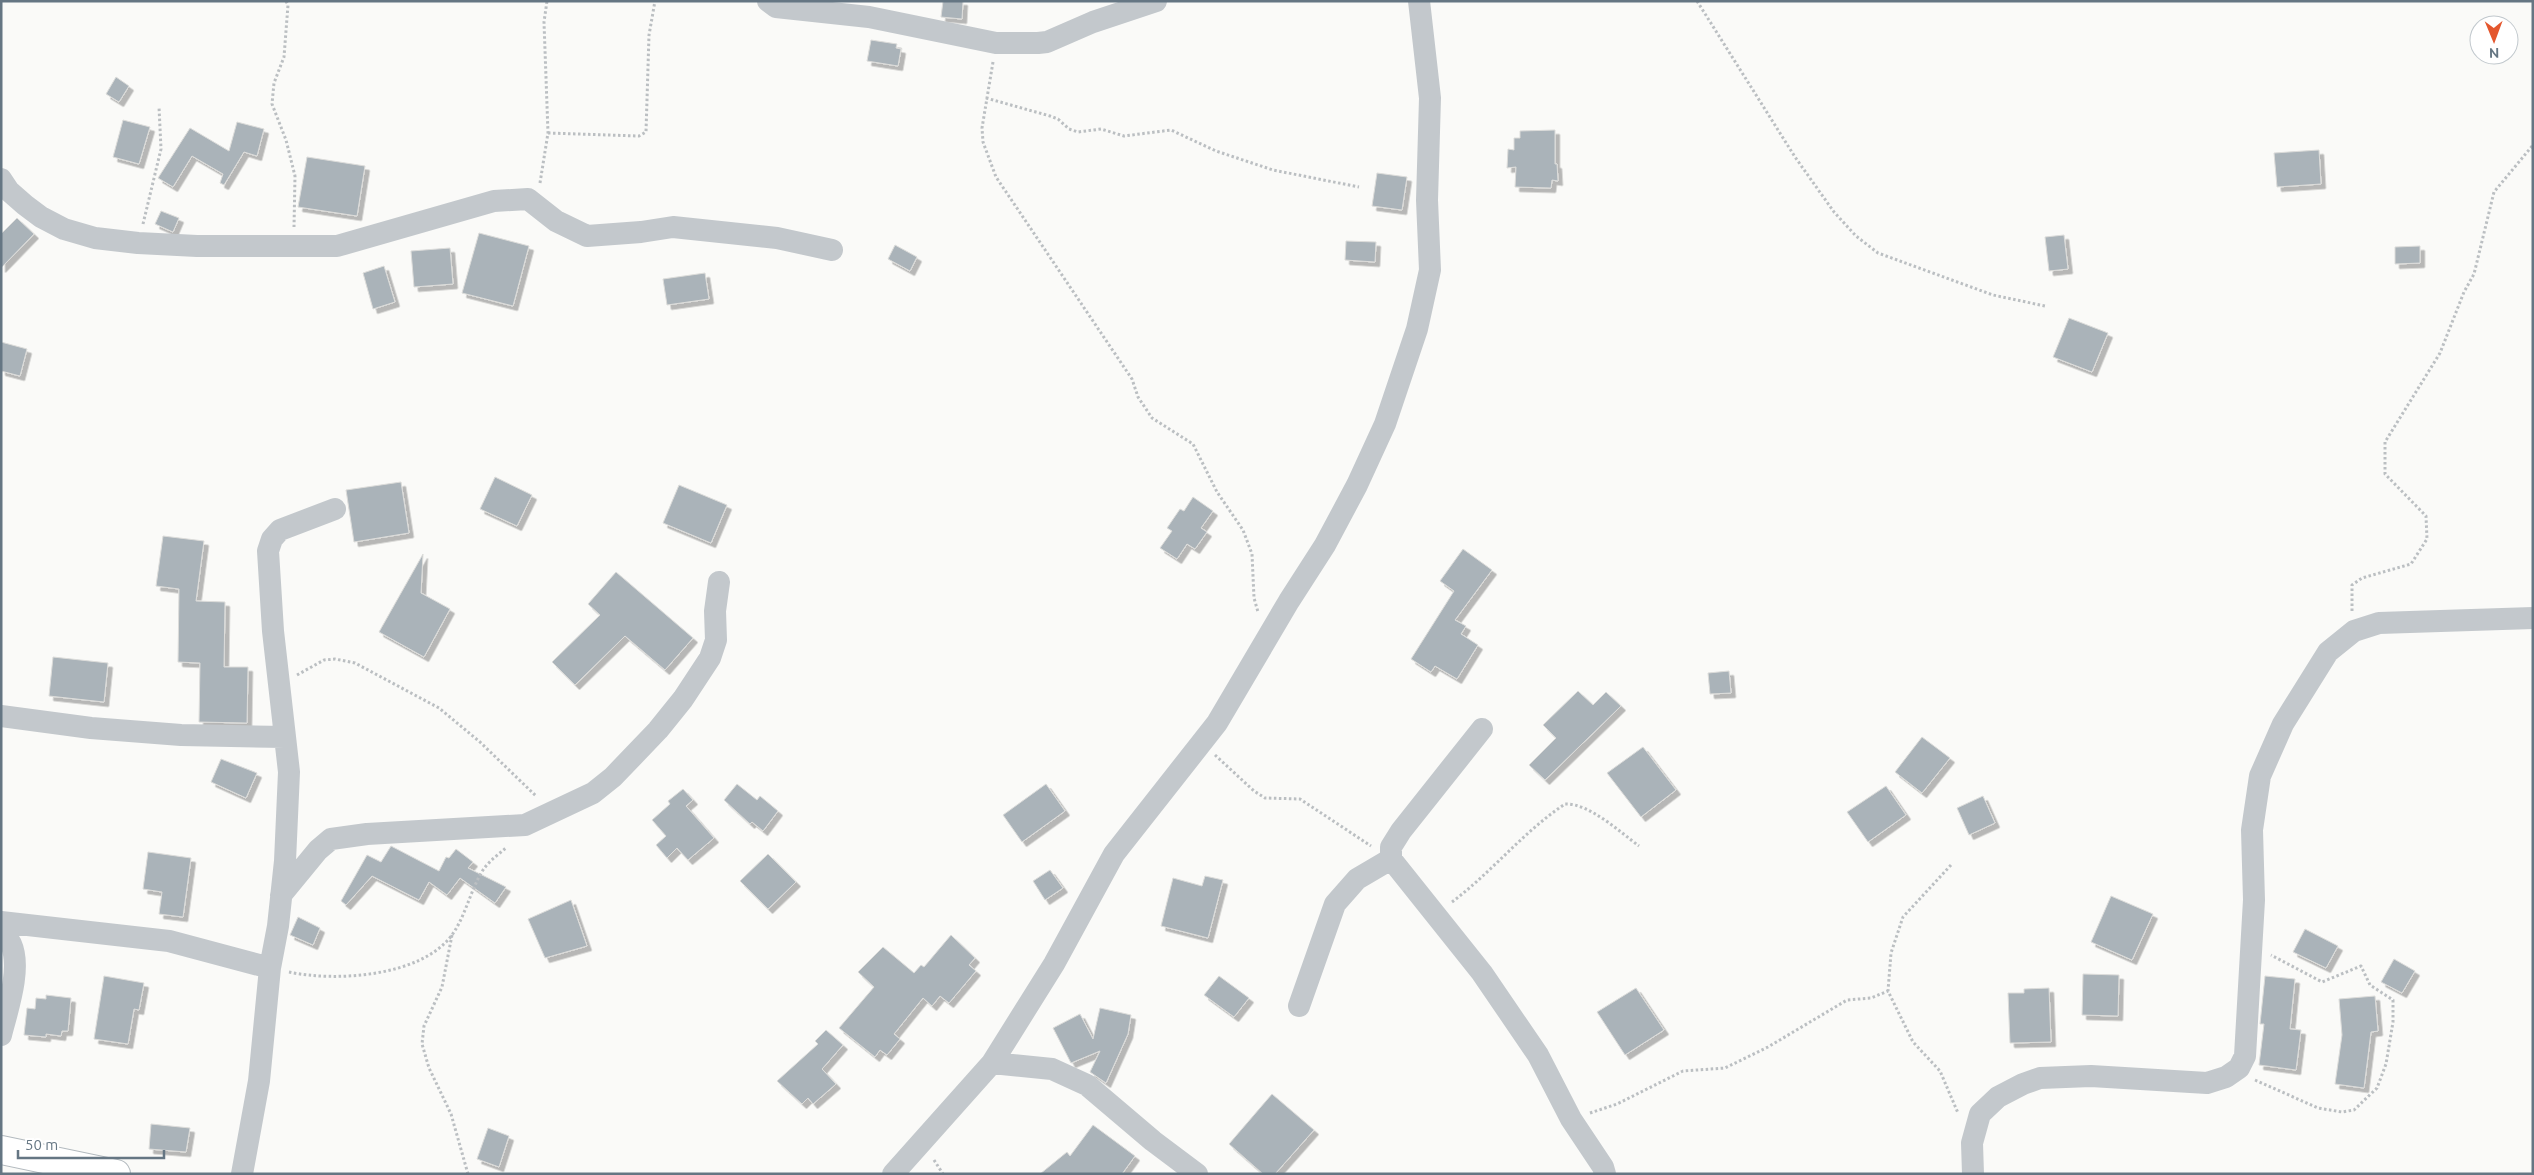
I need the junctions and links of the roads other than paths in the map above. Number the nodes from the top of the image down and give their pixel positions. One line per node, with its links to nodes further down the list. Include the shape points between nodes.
1 (768, 1): 2 (street, via 776,7 869,17 996,43 1047,42 1093,22)
2 (1156, 1)
3 (1419, 1): 19 (street, via 1430,98 1427,200 1430,270 1417,329 1385,424 1325,545 1217,723 1114,854 1054,964)
4 (1, 179): 5 (street, via 25,205 64,229 95,238 138,243 294,248 337,246 494,202 528,199 556,221 587,236 673,227 759,236)
5 (832, 250)
6 (335, 509): 11 (street, via 280,530 268,551)
7 (719, 582): 13 (street, via 716,640 710,658 683,700 658,730 593,793 526,825 331,839)
8 (2533, 618): 26 (street, via 2379,623 2354,631 2328,652 2282,724 2260,776 2252,830 2254,900 2246,1056 2238,1068 2207,1084 2091,1076 2040,1078 2023,1084 1998,1098 1980,1114 1972,1143)
9 (1, 716): 11 (street, via 181,736)
10 (1482, 729): 12 (street, via 1401,831 1391,847)
11 (285, 737): 13 (street, via 289,772)
12 (1390, 859): 17 (street, via 1357,879 1335,904); 25 (street, via 1482,973 1538,1054 1571,1119)
13 (281, 895): 16 (street)
14 (1, 922): 16 (street, via 169,941)
15 (1, 932): 18 (street, via 11,944 14,962 13,982)
16 (270, 968): 22 (street, via 260,1081)
17 (1299, 1006)
18 (1, 1035)
19 (992, 1063): 23 (street); 24 (street, via 1052,1070 1087,1085)
20 (1, 1150): 21 (street)
21 (116, 1174)
22 (242, 1174)
23 (893, 1174)
24 (1197, 1174)
25 (1606, 1174)
26 (1972, 1174)

